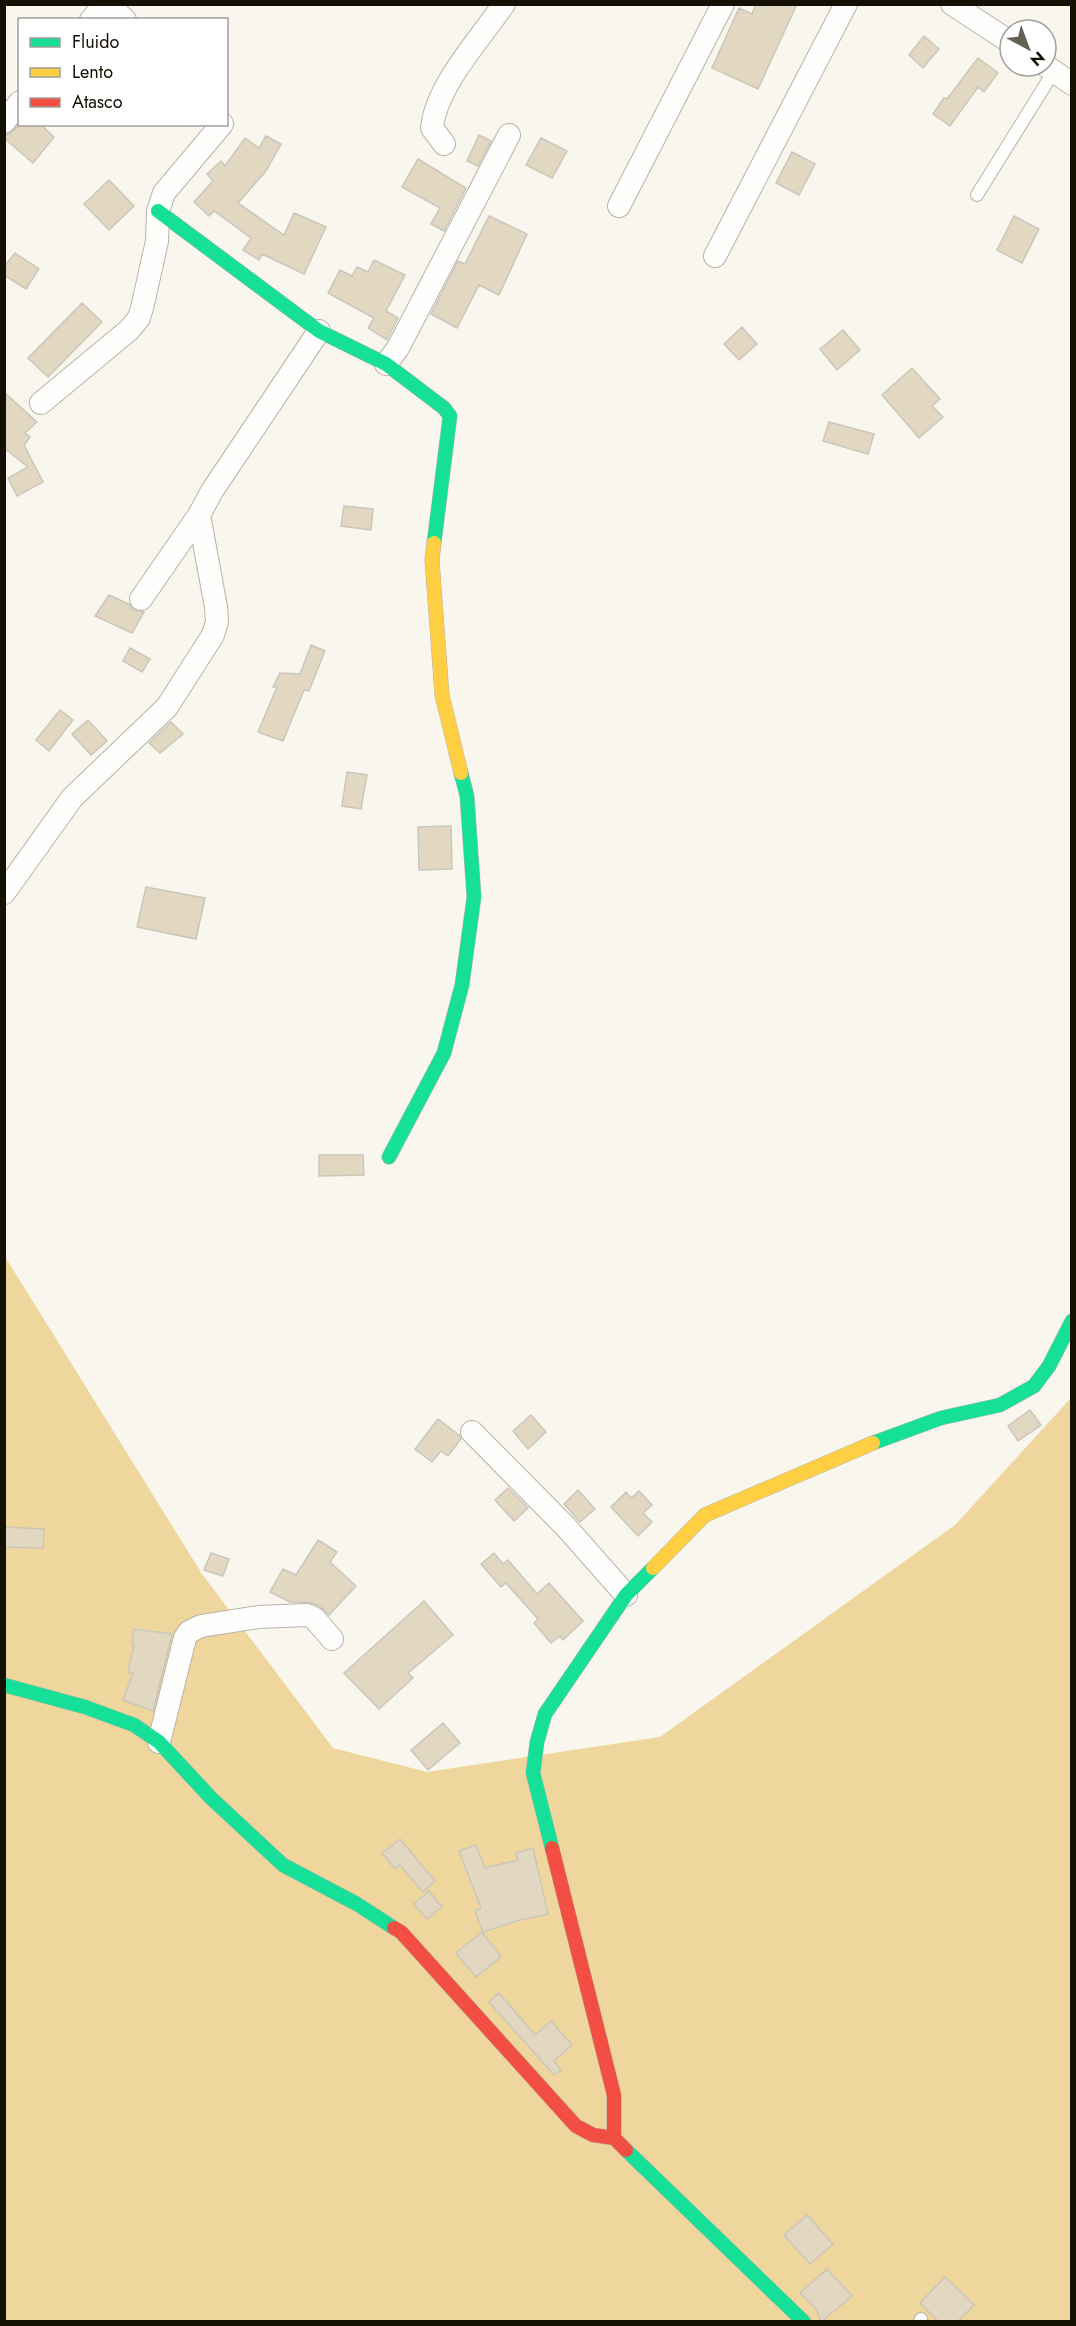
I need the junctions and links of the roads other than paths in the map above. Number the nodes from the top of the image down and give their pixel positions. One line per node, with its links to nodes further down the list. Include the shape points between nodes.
1 (106, 4): 6 (street); 7 (street)
2 (504, 4): 14 (street, via 454,75 434,112 432,128)
3 (723, 4): 16 (street)
4 (846, 4): 18 (street)
5 (952, 4): 8 (street)
6 (93, 18)
7 (123, 18)
8 (998, 34)
9 (1054, 78): 15 (lane)
10 (18, 104): 11 (street)
11 (4, 122)
12 (220, 126): 17 (street, via 164,193)
13 (508, 135): 20 (street, via 398,348)
14 (444, 144)
15 (977, 195)
16 (619, 206)
17 (158, 211): 19 (street); 21 (street, via 157,241 139,318)
18 (715, 256)
19 (319, 331): 20 (street); 22 (street)
20 (386, 363): 25 (street, via 450,416 432,560 442,695 467,796 474,897 462,985 444,1053)
21 (41, 403)
22 (199, 515): 23 (street); 24 (street, via 216,606 213,635 167,707 72,798)
23 (141, 599)
24 (4, 893)
25 (390, 1157)
26 (1071, 1321): 28 (street, via 1049,1366 1034,1386 1000,1405 941,1419 883,1439 705,1515)
27 (472, 1432): 28 (street, via 566,1527)
28 (626, 1595): 32 (street, via 545,1714 533,1773 614,2095)
29 (332, 1639): 31 (street, via 307,1615 259,1617 201,1626 189,1632)
30 (4, 1685): 31 (street, via 134,1725)
31 (159, 1742): 32 (street, via 211,1798 283,1865 401,1932 576,2126 593,2135)
32 (614, 2138): 33 (street)
33 (804, 2322)

